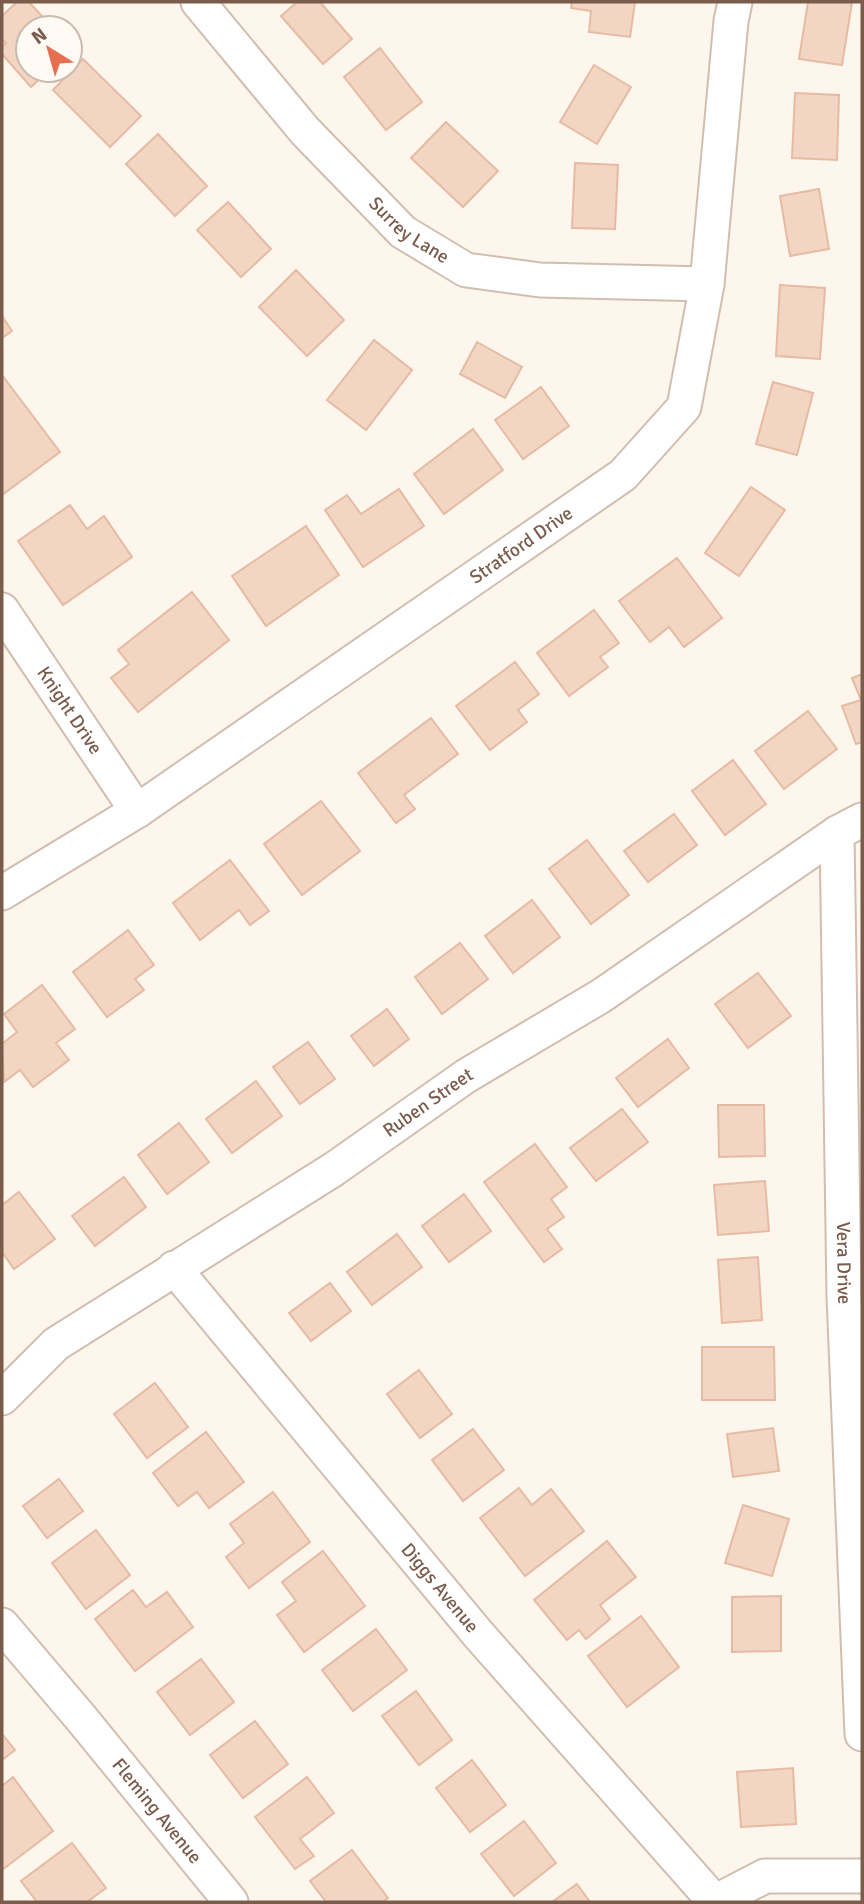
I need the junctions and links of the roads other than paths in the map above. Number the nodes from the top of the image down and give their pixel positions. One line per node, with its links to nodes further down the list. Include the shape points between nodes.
1 (198, 2): 3 (street, Surrey Lane, via 305,131 403,232 466,270 540,280)
2 (735, 2): 3 (street, Stratford Drive)
3 (707, 284): 5 (street, Stratford Drive, via 684,407 622,475)
4 (2, 610): 5 (street, Knight Drive)
5 (136, 811): 7 (street, Stratford Drive)
6 (850, 827): 8 (street, Ruben Street, via 601,996 466,1076 334,1169); 11 (street, Vera Drive, via 844,1296)
7 (2, 892)
8 (174, 1268): 9 (street, Ruben Street, via 56,1344); 14 (street, Diggs Avenue, via 478,1634)
9 (2, 1398)
10 (2, 1625): 13 (street, Fleming Avenue)
11 (862, 1734)
12 (862, 1876): 14 (street, via 765,1876)
13 (231, 1902)
14 (715, 1902)

